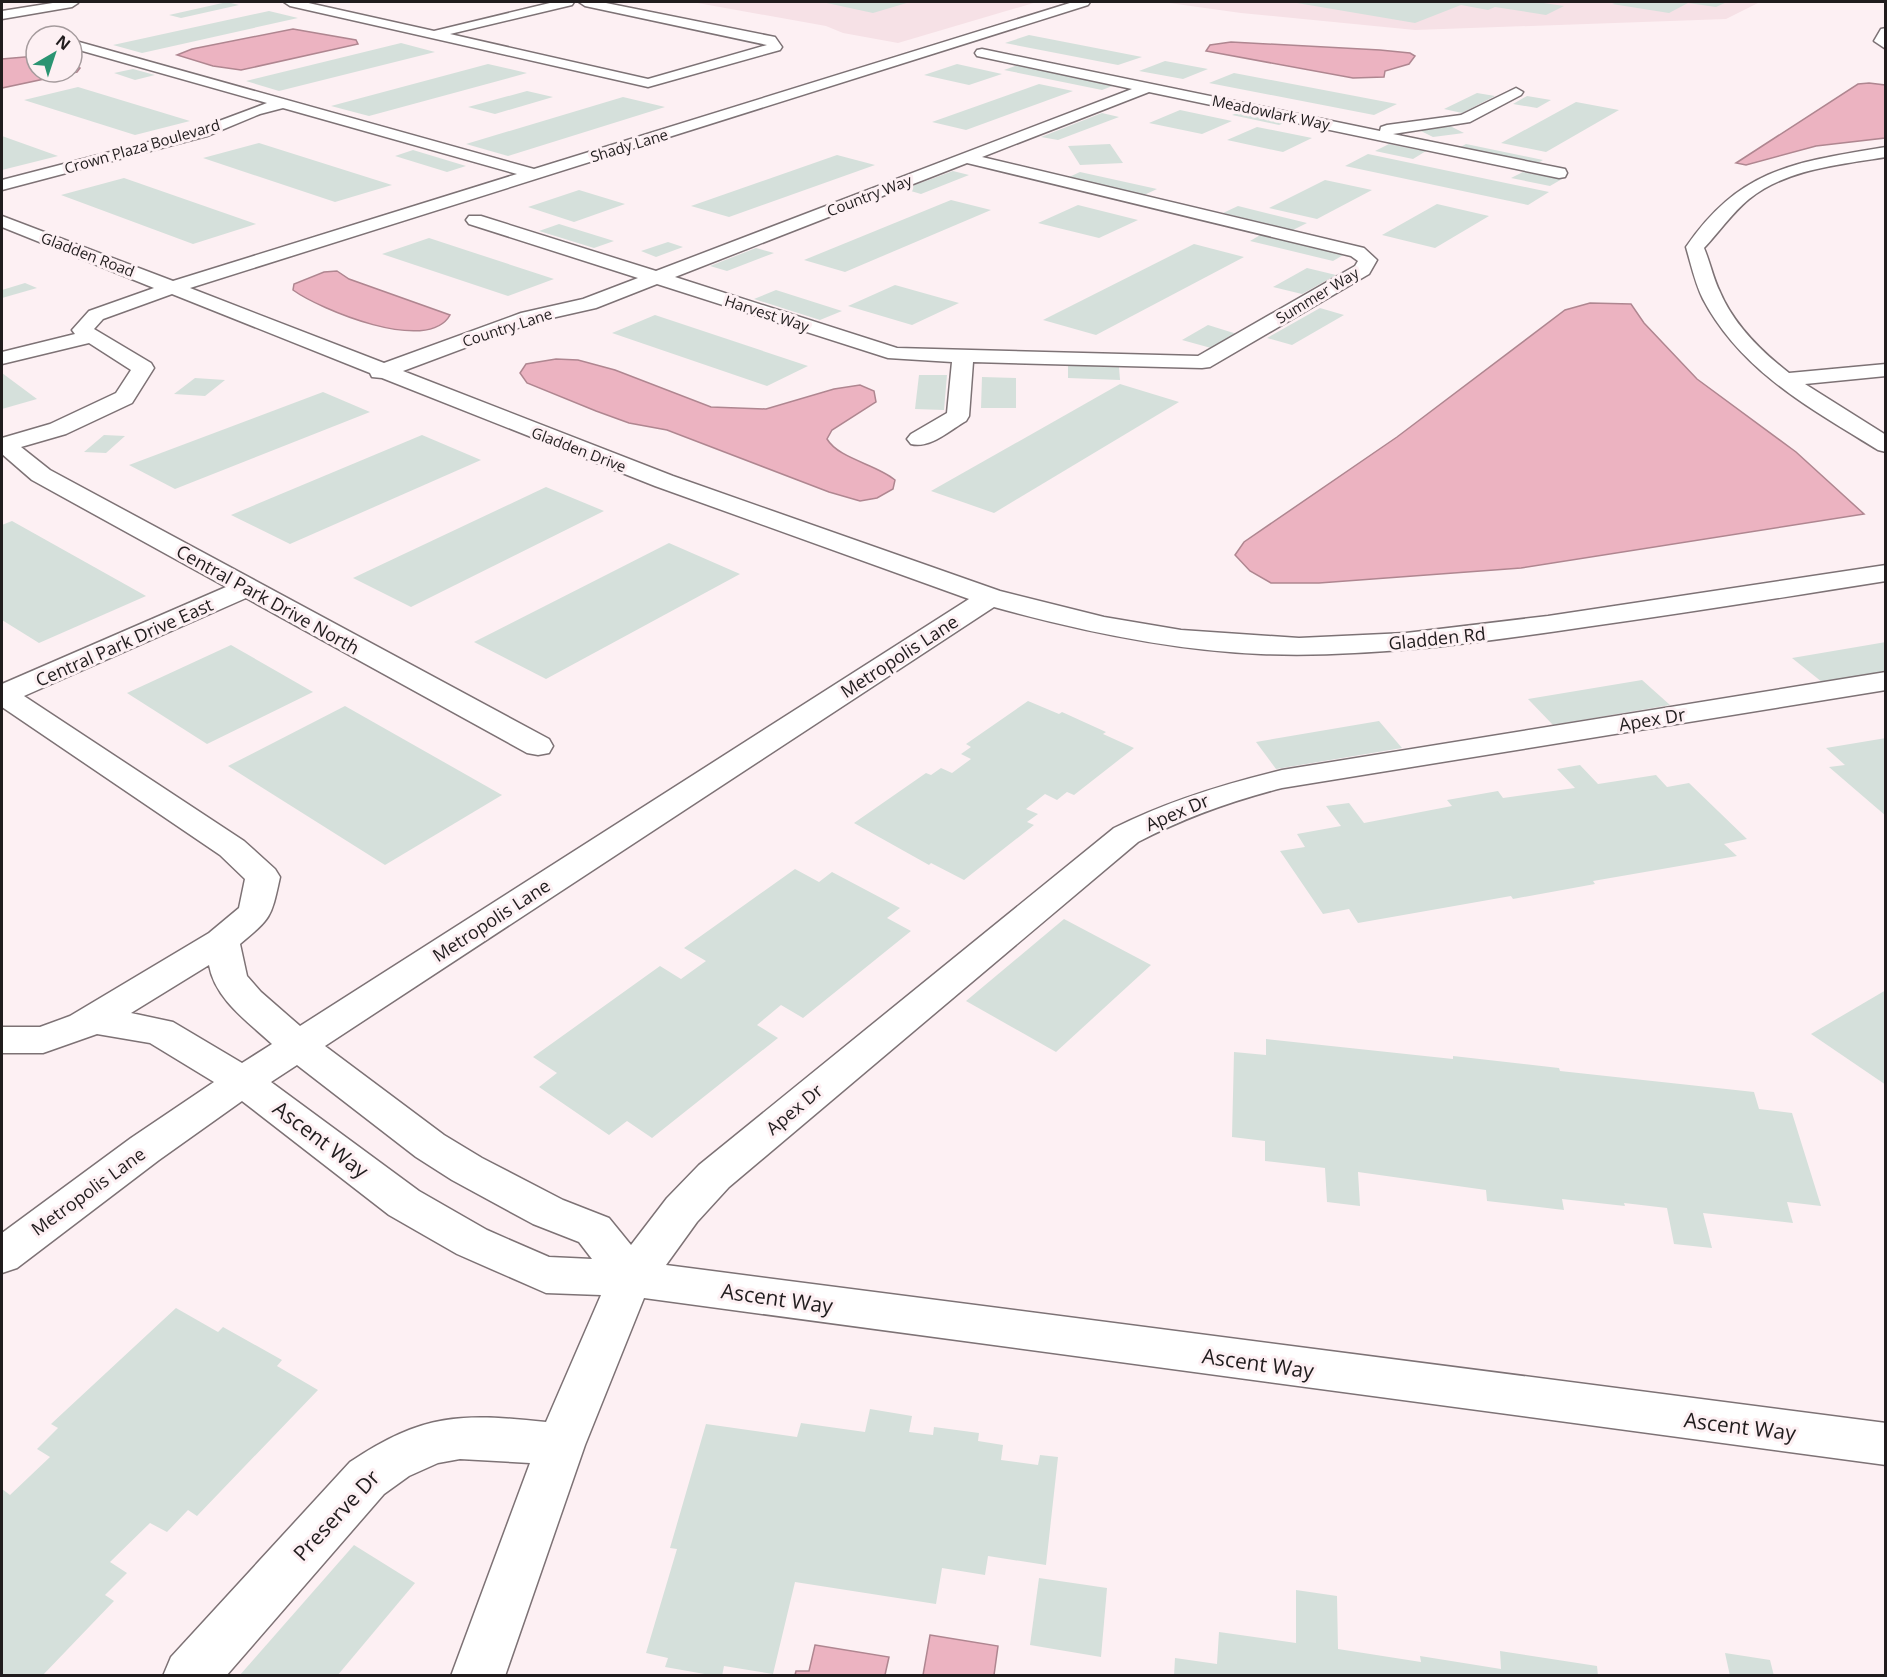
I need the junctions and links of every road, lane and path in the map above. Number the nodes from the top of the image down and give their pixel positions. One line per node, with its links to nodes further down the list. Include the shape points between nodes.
1 (71, 2): 8 (street); 9 (street)
2 (290, 2): 7 (street)
3 (568, 2): 11 (street)
4 (585, 2): 11 (street, via 770,40 775,47 648,83)
5 (1084, 2): 21 (street, Shady Lane)
6 (381, 7): 7 (street)
7 (346, 14): 11 (street)
8 (2, 15)
9 (63, 21)
10 (1886, 32): 12 (street, via 1881,41)
11 (433, 34)
12 (1886, 45)
13 (84, 47): 17 (street)
14 (982, 53): 15 (street, Meadowlark Way)
15 (1149, 87): 18 (street, Meadowlark Way); 20 (street, Country Way)
16 (1516, 92): 18 (street, via 1465,119)
17 (282, 104): 21 (street); 23 (street, Crown Plaza Boulevard, via 201,132)
18 (1370, 133): 22 (street, Meadowlark Way)
19 (1886, 152): 36 (street, via 1798,168 1754,189 1742,196 1695,247 1724,319 1745,348)
20 (965, 158): 26 (street, Country Way); 31 (street, Summer Way, via 1357,252 1368,260 1362,270 1202,362)
21 (534, 174): 27 (street, Shady Lane)
22 (1559, 174)
23 (2, 185)
24 (475, 220): 26 (street, Harvest Way)
25 (2, 221): 27 (street, Gladden Road)
26 (655, 277): 28 (street, Country Way); 31 (street, Harvest Way, via 895,354)
27 (174, 287): 29 (street, Shady Lane, via 96,315 82,330); 35 (street, Gladden Drive)
28 (589, 304): 30 (street, Country Lane, via 557,327); 35 (street, Country Lane, via 528,317)
29 (92, 336): 32 (street); 39 (street, via 143,368 124,398 58,429)
30 (535, 336)
31 (963, 357): 38 (street, via 958,416)
32 (2, 358)
33 (1886, 370): 36 (street)
34 (446, 371): 37 (street)
35 (380, 372): 37 (street, Gladden Drive)
36 (1784, 380): 40 (street)
37 (413, 384): 43 (street, Gladden Drive, via 664,482)
38 (919, 439)
39 (3, 445): 42 (street, Central Park Drive North, via 41,475)
40 (1886, 445)
41 (1886, 573): 43 (street, Gladden Rd, via 1469,636 1356,646 1237,643 1163,635 1082,621)
42 (246, 588): 45 (street, Central Park Drive East); 46 (street, Central Park Drive North)
43 (990, 597): 50 (street, Metropolis Lane)
44 (1886, 681): 53 (street, Apex Dr, via 1282,779 1217,794 1163,815 1126,835 714,1176 682,1210)
45 (2, 695): 47 (street, via 232,848 263,877 255,913)
46 (538, 746)
47 (222, 941): 48 (street); 50 (street, via 230,980)
48 (92, 1020): 49 (street, via 43,1040); 51 (street, Ascent Way, via 160,1030)
49 (2, 1040)
50 (297, 1045): 51 (street, Metropolis Lane); 53 (street, via 466,1169 548,1212 594,1230)
51 (243, 1081): 52 (street, Metropolis Lane); 53 (street, Ascent Way, via 404,1203 472,1242 546,1275)
52 (2, 1256)
53 (632, 1278): 54 (street, Ascent Way); 55 (street)
54 (1886, 1444)
55 (561, 1445): 56 (street, Preserve Dr, via 464,1436 416,1447 390,1460 367,1478); 57 (street)
56 (190, 1676)
57 (478, 1676)

